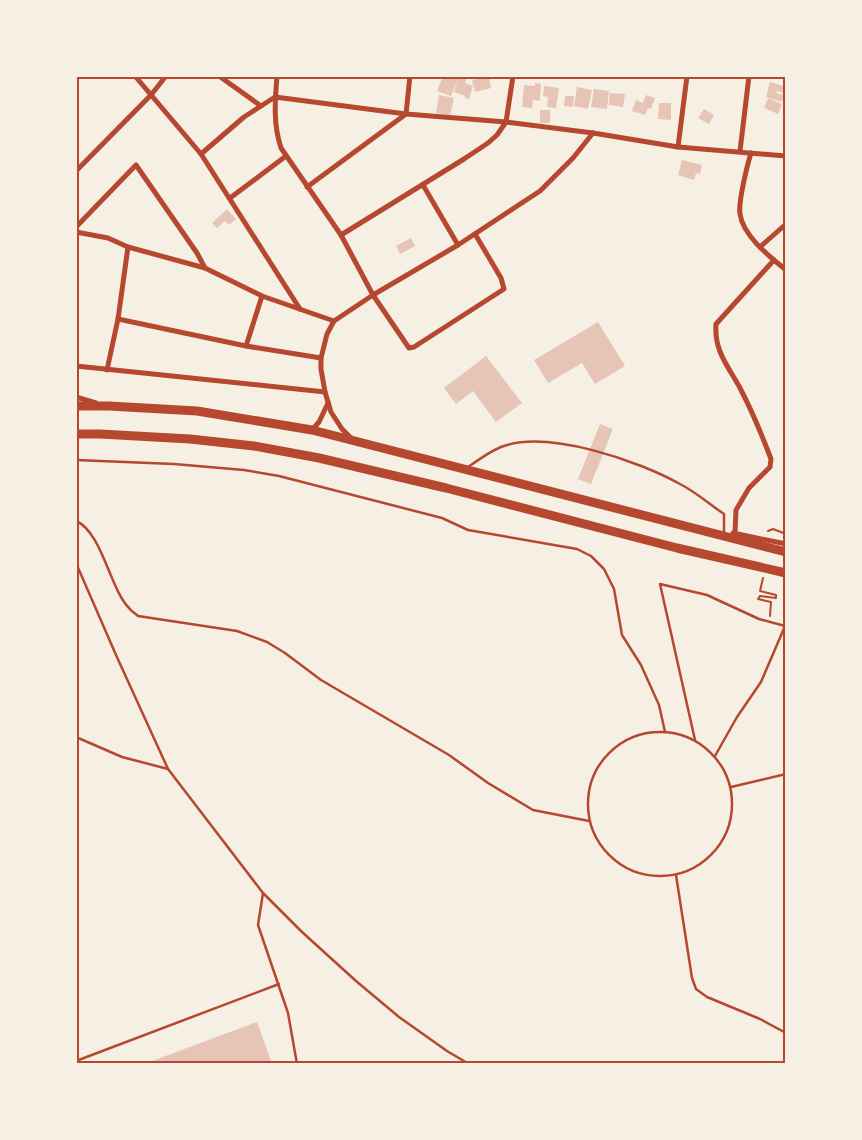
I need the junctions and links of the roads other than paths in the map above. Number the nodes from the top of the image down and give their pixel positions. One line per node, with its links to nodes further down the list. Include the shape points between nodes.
1 (135, 76): 9 (street)
2 (166, 76): 9 (street)
3 (219, 76): 11 (street)
4 (277, 76): 10 (street)
5 (410, 76): 12 (street)
6 (513, 76): 13 (street)
7 (687, 76): 15 (street)
8 (749, 76): 16 (street)
9 (151, 95): 18 (street); 21 (street)
10 (274, 97): 11 (street); 12 (street); 19 (street, via 276,134)
11 (261, 106): 18 (street, via 244,116)
12 (406, 114): 13 (street); 23 (street)
13 (506, 122): 14 (street); 22 (street, via 488,143)
14 (593, 133): 15 (street); 28 (street, via 540,191)
15 (678, 147): 16 (street)
16 (740, 151): 17 (street)
17 (751, 153): 20 (street); 32 (street, via 740,214 747,231)
18 (201, 154): 24 (street)
19 (286, 156): 23 (street); 24 (street)
20 (786, 156)
21 (76, 171)
22 (423, 185): 29 (street); 30 (street)
23 (307, 187): 29 (street)
24 (230, 198): 38 (street)
25 (786, 224): 32 (street)
26 (76, 227): 34 (street, via 136,165)
27 (76, 232): 31 (street, via 108,238)
28 (475, 234): 30 (street); 36 (street, via 504,289 414,347 409,348 399,336)
29 (341, 235): 36 (street)
30 (458, 245): 36 (street)
31 (128, 247): 34 (street); 39 (street)
32 (760, 247): 33 (street)
33 (774, 260): 35 (street); 56 (street, via 716,324 716,342 772,458 770,467 749,488 736,510)
34 (206, 268): 37 (street)
35 (786, 270)
36 (373, 295): 40 (street)
37 (262, 296): 38 (street); 41 (street)
38 (300, 309): 40 (street)
39 (118, 319): 41 (street); 44 (street)
40 (334, 320): 42 (street)
41 (246, 346): 42 (street)
42 (321, 358): 45 (street)
43 (76, 366): 44 (street)
44 (107, 370): 45 (street)
45 (324, 392): 47 (street)
46 (76, 397): 49 (street)
47 (328, 403): 50 (street); 52 (street, via 342,429)
48 (76, 406): 49 (highway)
49 (109, 406): 50 (highway, via 197,412)
50 (312, 430): 52 (highway)
51 (76, 434): 61 (highway, via 199,440 319,458)
52 (356, 442): 54 (highway)
53 (76, 460): 63 (lane, via 174,464 279,476 442,518 468,530 578,549 604,569 614,589 622,635 641,665 659,705)
54 (466, 468): 57 (highway, via 534,488); 57 (lane, via 502,447 527,443 584,448 650,469 688,488 724,514)
55 (76, 521): 70 (lane, via 84,524 128,608 138,616 237,631 266,642 321,680 449,755 533,810)
56 (736, 532): 57 (street); 58 (street)
57 (724, 534): 59 (highway)
58 (786, 544)
59 (786, 552)
60 (76, 564): 67 (lane)
61 (786, 573)
62 (785, 626): 65 (lane, via 759,619 707,595 660,584); 66 (lane, via 761,682)
63 (665, 732): 65 (lane); 70 (lane, via 642,734 621,742 604,757 592,776 587,798)
64 (76, 737): 67 (lane, via 122,757)
65 (694, 740): 66 (lane)
66 (715, 757): 69 (lane)
67 (168, 769): 72 (lane)
68 (786, 774): 69 (lane)
69 (731, 788): 71 (lane, via 732,810 727,833 715,852 697,867)
70 (589, 821): 71 (lane, via 598,842 612,859 631,871 653,877)
71 (676, 875): 74 (lane, via 696,989)
72 (263, 893): 73 (lane, via 258,925); 77 (lane, via 302,932 399,1017)
73 (279, 984): 75 (lane); 76 (lane)
74 (786, 1033)
75 (76, 1061)
76 (297, 1064)
77 (469, 1064)

